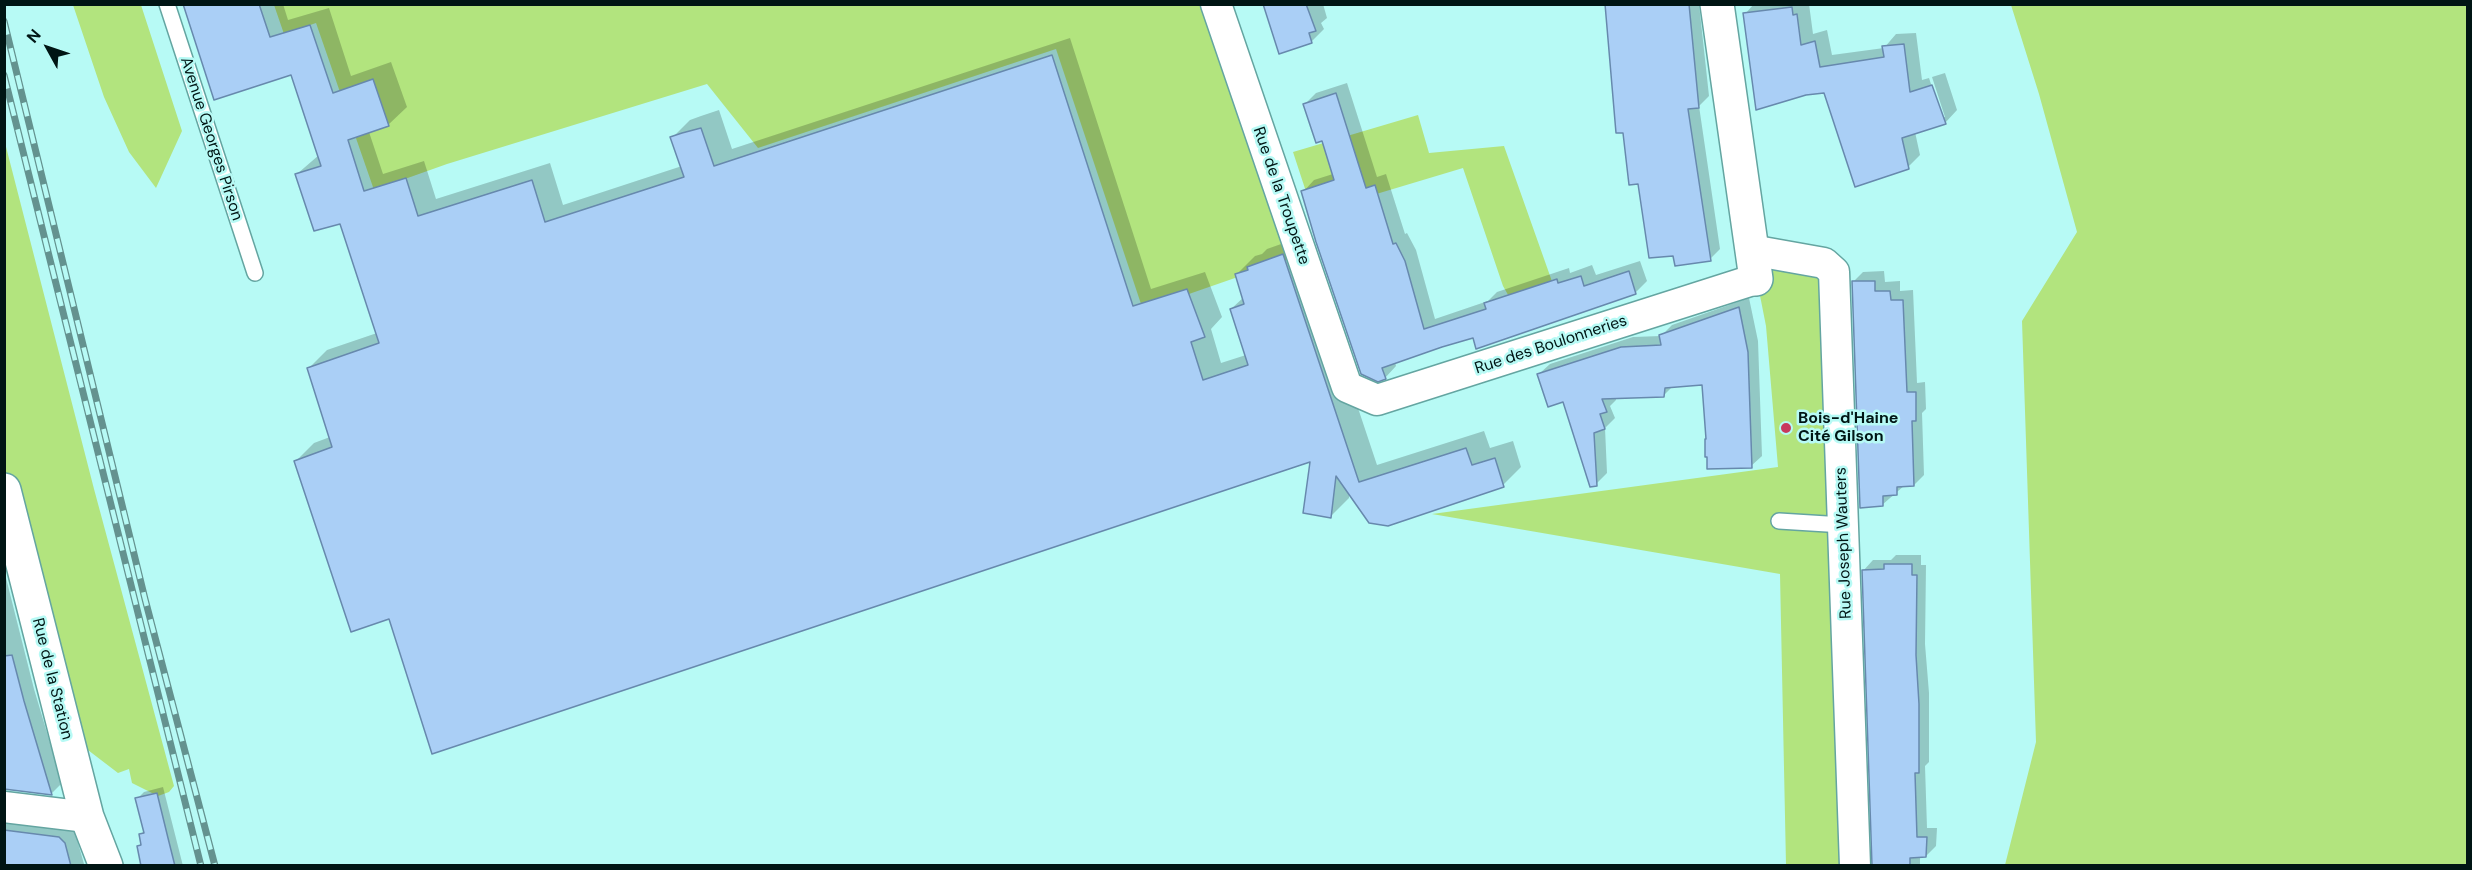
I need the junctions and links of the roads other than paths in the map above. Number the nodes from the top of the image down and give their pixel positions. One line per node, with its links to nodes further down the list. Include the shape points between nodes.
1 (167, 4): 5 (lane, Avenue Georges Pirson)
2 (1216, 4): 6 (street, Rue de la Troupette)
3 (1717, 4): 4 (street)
4 (1754, 265): 6 (street, Rue des Boulonneries, via 1377,400); 9 (street, Rue Joseph Wauters, via 1824,263 1834,272)
5 (255, 273)
6 (1347, 387)
7 (4, 490): 11 (street, Rue de la Station)
8 (1779, 521): 9 (lane)
9 (1843, 525): 13 (street, Rue Joseph Wauters)
10 (4, 807): 11 (street)
11 (87, 817): 12 (street, Rue de la Station)
12 (106, 866)
13 (1855, 866)

